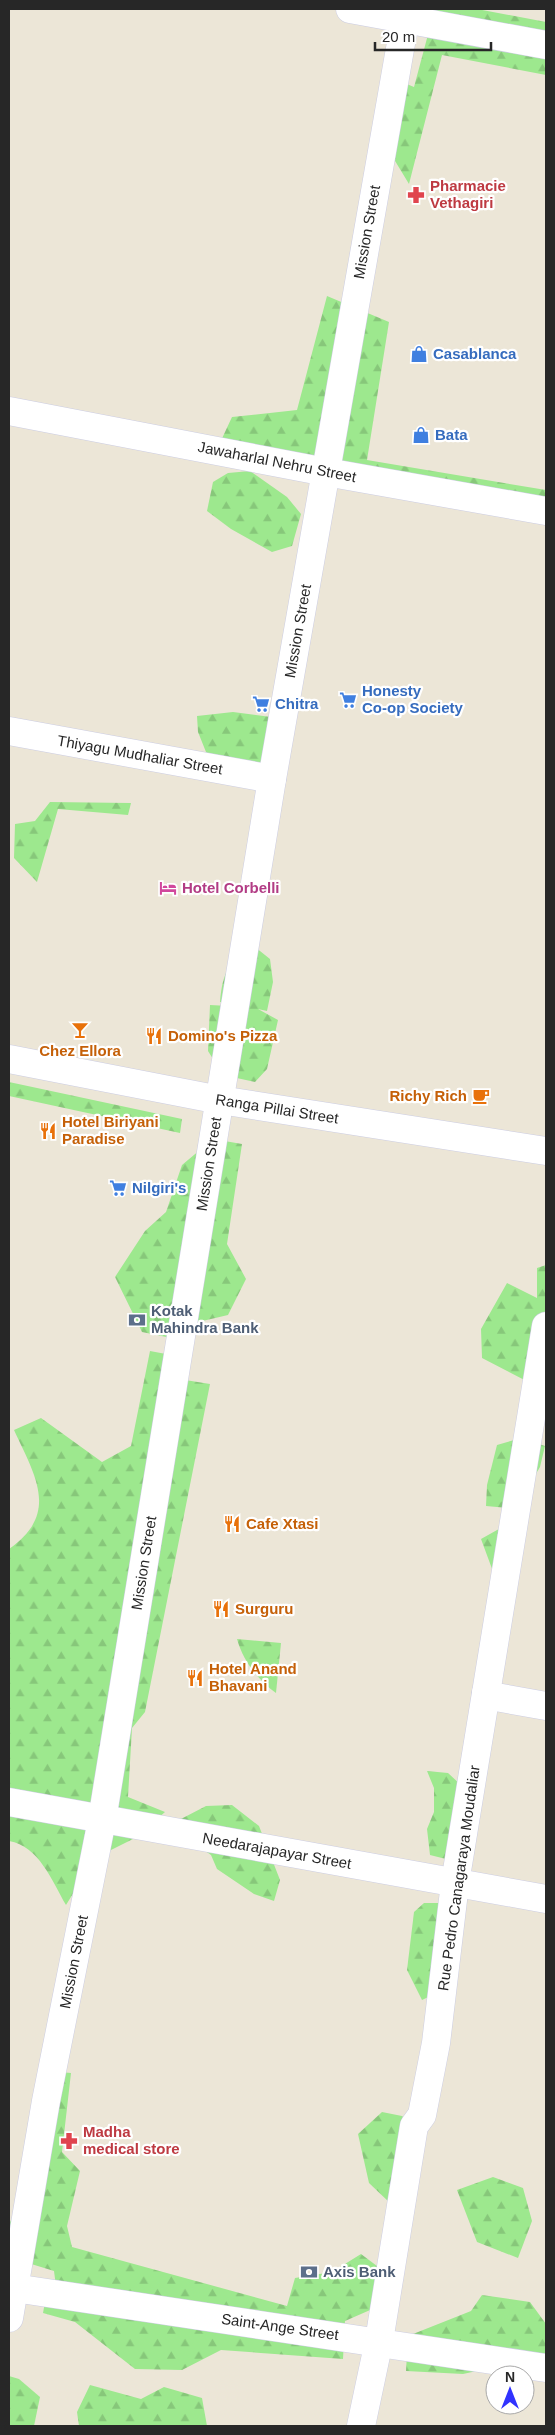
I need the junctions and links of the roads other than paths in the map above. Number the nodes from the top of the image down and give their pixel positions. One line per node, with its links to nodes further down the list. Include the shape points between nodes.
1 (350, 9): 2 (street)
2 (406, 14): 3 (street); 5 (street, Mission Street)
3 (546, 45)
4 (9, 411): 5 (street, Jawaharlal Nehru Street)
5 (326, 472): 6 (street, Jawaharlal Nehru Street); 8 (street, Mission Street)
6 (546, 511)
7 (9, 731): 8 (street, Thiyagu Mudhaliar Street)
8 (272, 779): 10 (street, Mission Street)
9 (9, 1059): 10 (street, Ranga Pillai Street)
10 (220, 1100): 11 (street, Ranga Pillai Street); 16 (street, Mission Street)
11 (546, 1151)
12 (546, 1326): 13 (street, Rue Pedro Canagaraya Moudaliar)
13 (486, 1693): 14 (street); 17 (street, Rue Pedro Canagaraya Moudaliar)
14 (546, 1706)
15 (9, 1802): 16 (street, Needarajapayar Street)
16 (102, 1820): 17 (street, Needarajapayar Street); 19 (street, Mission Street, via 46,2101)
17 (455, 1883): 18 (street, Needarajapayar Street); 21 (street, Rue Pedro Canagaraya Moudaliar, via 436,2043 422,2115 414,2126)
18 (546, 1900)
19 (14, 2288): 20 (street, Mission Street); 21 (street, Saint-Ange Street)
20 (9, 2318)
21 (379, 2341): 22 (street, Saint-Ange Street); 23 (street, Rue Pedro Canagaraya Moudaliar)
22 (546, 2368)
23 (360, 2426)

